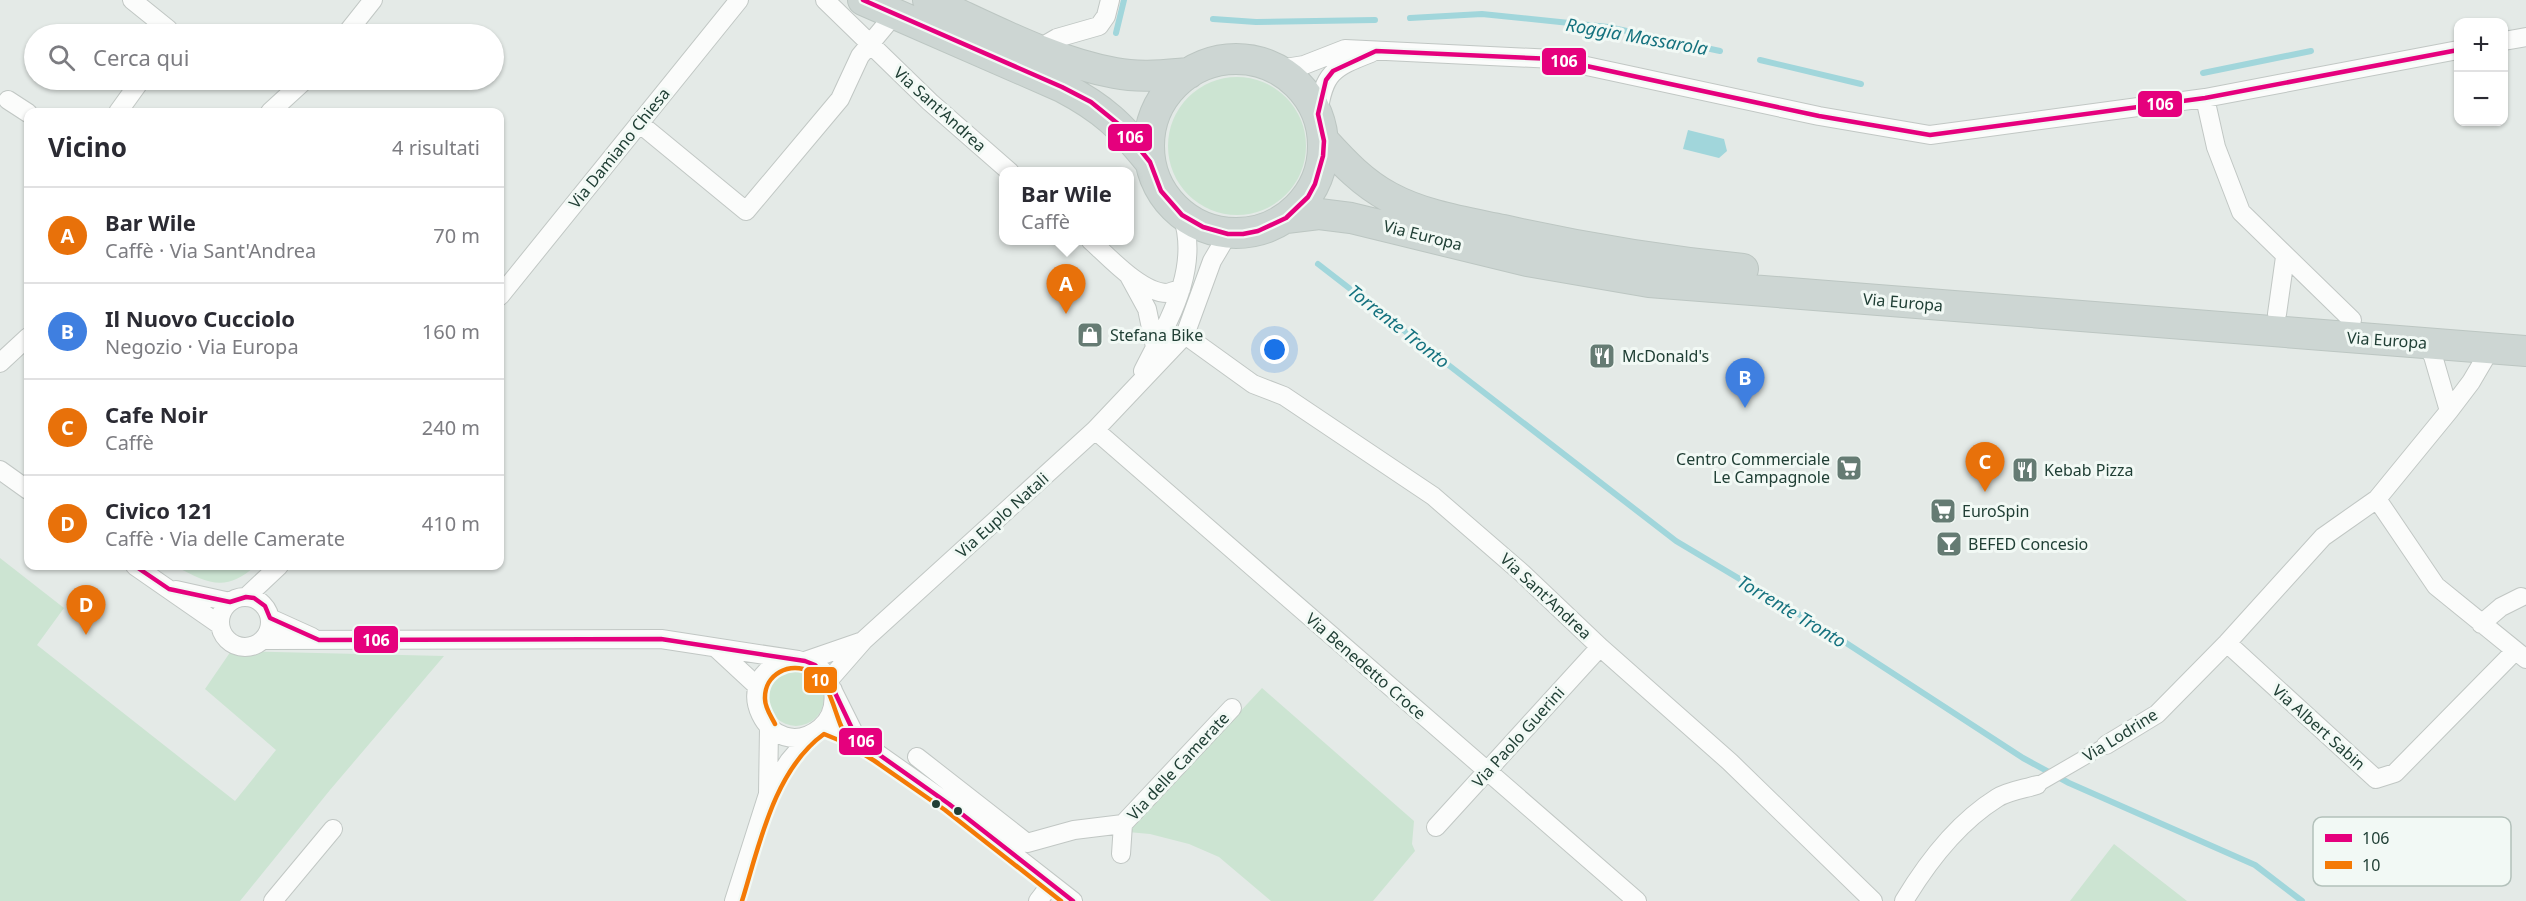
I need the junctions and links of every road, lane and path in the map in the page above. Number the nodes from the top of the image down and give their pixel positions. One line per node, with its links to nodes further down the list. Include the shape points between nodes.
1 (132, 0): 9 (street)
2 (373, 0): 10 (street)
3 (739, 0): 26 (street, Via Damiano Chiesa)
4 (825, 0): 13 (street, Via Sant'Andrea)
5 (863, 0): 8 (main road, Via Europa)
6 (928, 0): 14 (main road, Via Europa)
7 (1110, 0): 14 (street, via 1099,26 1057,38)
8 (894, 15): 13 (street); 28 (main road, Via Europa, via 1091,102 1122,127)
9 (162, 24)
10 (354, 24)
11 (2526, 37): 12 (street)
12 (2508, 40)
13 (871, 45): 26 (street, via 860,56 840,99 746,211); 29 (street, Via Sant'Andrea)
14 (1038, 49): 18 (main road, Via Europa, via 1116,74)
15 (1376, 51): 17 (street, via 1345,49 1304,65); 21 (street, via 1554,59 1819,116 1930,135); 27 (street, via 1333,71 1322,90)
16 (2454, 51): 21 (street)
17 (1280, 69): 18 (main road, Via Europa, via 1233,58); 27 (main road, Via Europa, via 1309,96)
18 (1189, 73): 28 (main road, Via Europa, via 1175,83 1156,111)
19 (134, 90): 23 (street)
20 (294, 90): 24 (street)
21 (2205, 98): 34 (street, via 2216,147 2241,212)
22 (8, 100): 25 (street)
23 (121, 108)
24 (274, 108)
25 (24, 110)
26 (639, 123): 37 (street, Via Damiano Chiesa)
27 (1321, 128): 31 (main road, Via Europa, via 1323,156 1315,184 1308,197); 38 (main road, Via Europa, via 1366,183 1391,198 1455,220 1581,247 1788,274)
28 (1150, 162): 30 (main road, Via Europa, via 1161,191)
29 (1005, 167)
30 (1182, 215): 32 (main road, Via Europa, via 1203,227); 36 (street, Via Euplo Natali, via 1189,251)
31 (1286, 218): 32 (main road, Via Europa, via 1258,231); 43 (main road, Via Europa, via 1319,214 1352,218 1527,261 1648,282)
32 (1228, 234): 41 (street, Via Euplo Natali, via 1212,261)
33 (1095, 245): 35 (street)
34 (2285, 256): 38 (street); 39 (street)
35 (1128, 275): 36 (street, via 1156,291); 44 (street, via 1147,309)
36 (1181, 289): 44 (street, Via Euplo Natali)
37 (504, 291)
38 (2277, 314): 39 (main road, Via Europa)
39 (2352, 320): 40 (main road, Via Europa)
40 (2526, 333)
41 (1185, 335): 48 (street, Via Euplo Natali); 67 (street, Via Sant'Andrea, via 1253,384 1284,396 1433,496)
42 (24, 341): 47 (street)
43 (2424, 343): 45 (main road, Via Europa); 49 (street, via 2433,356)
44 (1155, 347): 48 (street, Via Euplo Natali)
45 (2491, 348): 46 (main road, Via Europa); 49 (street, Via Lodrine)
46 (2526, 351)
47 (0, 363)
48 (1136, 386): 50 (street, Via Euplo Natali)
49 (2450, 411): 53 (street, Via Lodrine)
50 (1095, 430): 65 (street, Via Euplo Natali); 79 (street, Via Benedetto Croce)
51 (0, 470): 52 (street)
52 (24, 487)
53 (2377, 499): 61 (street, via 2436,586); 66 (street, Via Lodrine, via 2323,537)
54 (141, 570): 57 (street)
55 (275, 570): 59 (street)
56 (276, 570): 60 (street)
57 (169, 589): 59 (street); 62 (street)
58 (2521, 597): 61 (street)
59 (238, 599): 60 (street, via 254,598); 62 (street, via 220,616)
60 (267, 612): 63 (street, via 269,630); 64 (street)
61 (2481, 624): 69 (street)
62 (220, 625): 63 (street, via 234,645 243,647)
63 (262, 640): 64 (street)
64 (319, 640): 68 (street, via 661,639)
65 (864, 640): 70 (street, Via Euplo Natali); 71 (street, Via Euplo Natali)
66 (2227, 644): 69 (street, Via Albert Sabin, via 2376,778 2395,773); 77 (street, Via Lodrine, via 2157,714)
67 (1600, 647): 79 (street, Via Paolo Guerini); 92 (street, Via Sant'Andrea, via 1730,762)
68 (717, 648): 70 (street); 72 (street)
69 (2521, 655)
70 (798, 661): 71 (street, via 815,665); 72 (street, via 782,662 766,672)
71 (831, 685): 75 (street, via 832,709); 76 (street)
72 (758, 687): 74 (street, via 757,709)
73 (1232, 708): 82 (street, Via delle Camerate)
74 (769, 728): 75 (street, via 797,738); 81 (street)
75 (818, 730): 76 (street); 81 (street, via 789,761)
76 (856, 739): 86 (street, via 949,804)
77 (2106, 745): 80 (street, Via Lodrine)
78 (917, 757): 82 (street, Via delle Camerate, via 1028,843 1074,830)
79 (1488, 771): 83 (street, Via Paolo Guerini); 91 (street, Via Benedetto Croce)
80 (2037, 785): 93 (street, Via Lodrine, via 1999,797 1957,829)
81 (768, 794): 88 (street)
82 (1123, 824): 85 (street, Via delle Camerate)
83 (1436, 827)
84 (333, 829): 87 (street)
85 (1121, 854)
86 (1051, 884): 89 (street); 90 (street)
87 (273, 901)
88 (734, 901)
89 (1038, 901)
90 (1073, 901)
91 (1638, 901)
92 (1874, 901)
93 (1904, 901)

